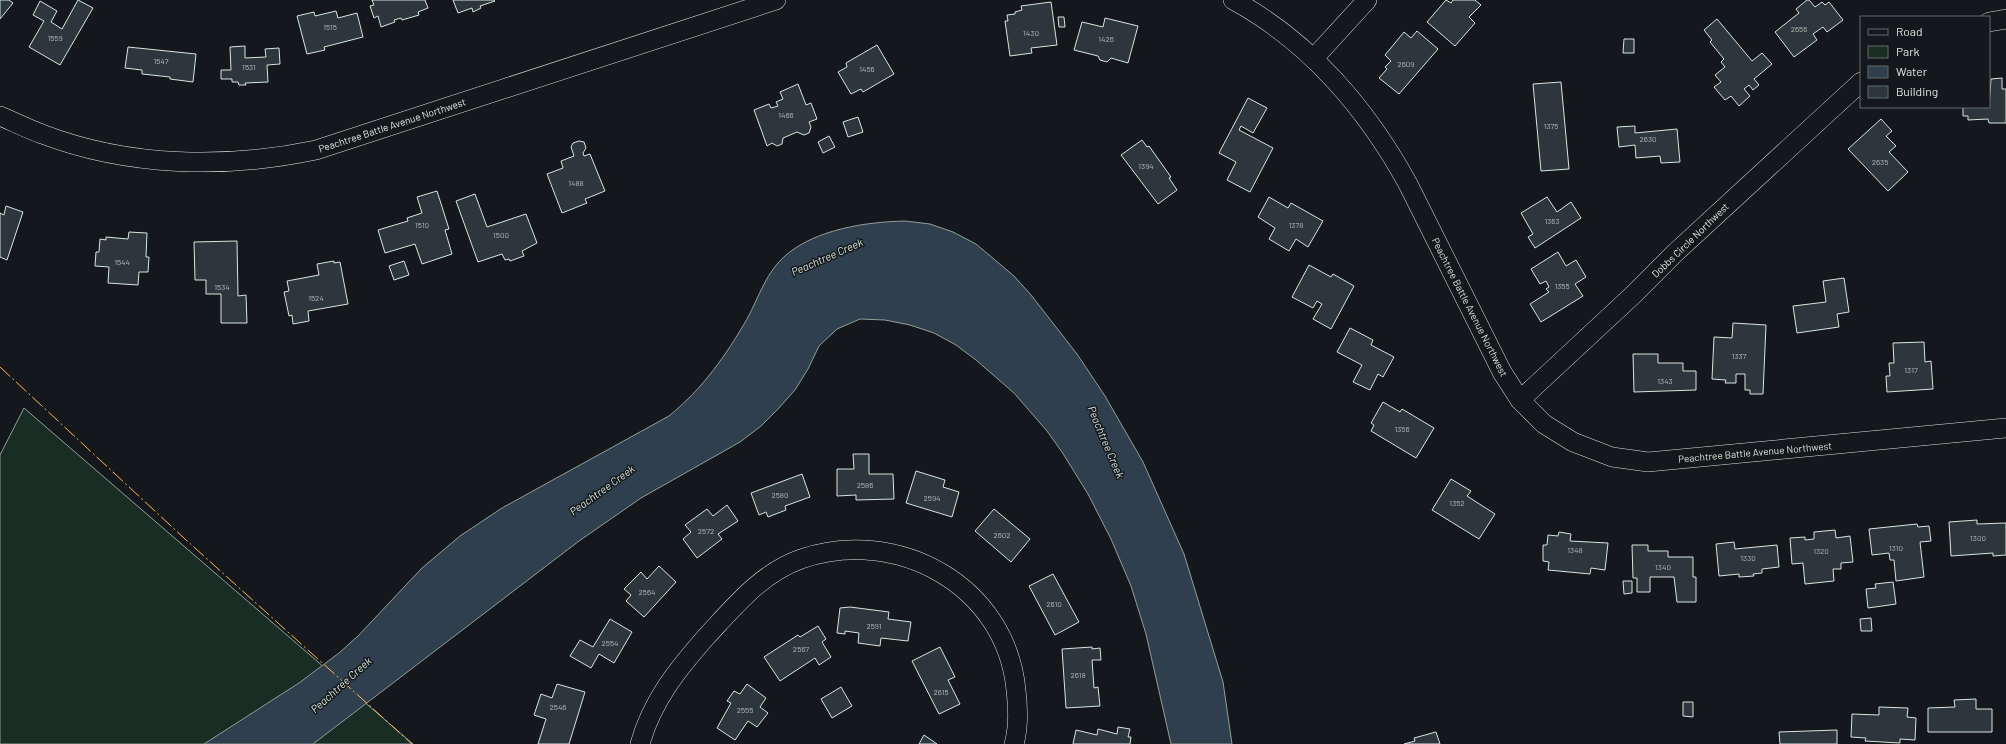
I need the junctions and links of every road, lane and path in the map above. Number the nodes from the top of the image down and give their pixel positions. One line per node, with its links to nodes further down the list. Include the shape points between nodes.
1 (776, 0): 8 (street, Peachtree Battle Avenue Northwest, via 324,147 289,156 177,162 131,157 86,148 42,134)
2 (1232, 0): 6 (street, Peachtree Battle Avenue Northwest, via 1279,30)
3 (1367, 0): 6 (street)
4 (2006, 19): 5 (street)
5 (1990, 22)
6 (1314, 58): 9 (street, Peachtree Battle Avenue Northwest, via 1356,103 1392,154 1502,372)
7 (1860, 83): 9 (street, Dobbs Circle Northwest)
8 (0, 116)
9 (1520, 400): 10 (street, Peachtree Battle Avenue Northwest, via 1544,424 1573,442 1612,457 1648,462)
10 (2006, 428)
11 (640, 744): 12 (street, via 653,707 666,686 682,664 746,593 770,574 800,559 838,550 877,550 914,559 946,575 972,596 991,620 1006,647 1015,676 1018,710)
12 (1014, 744)

